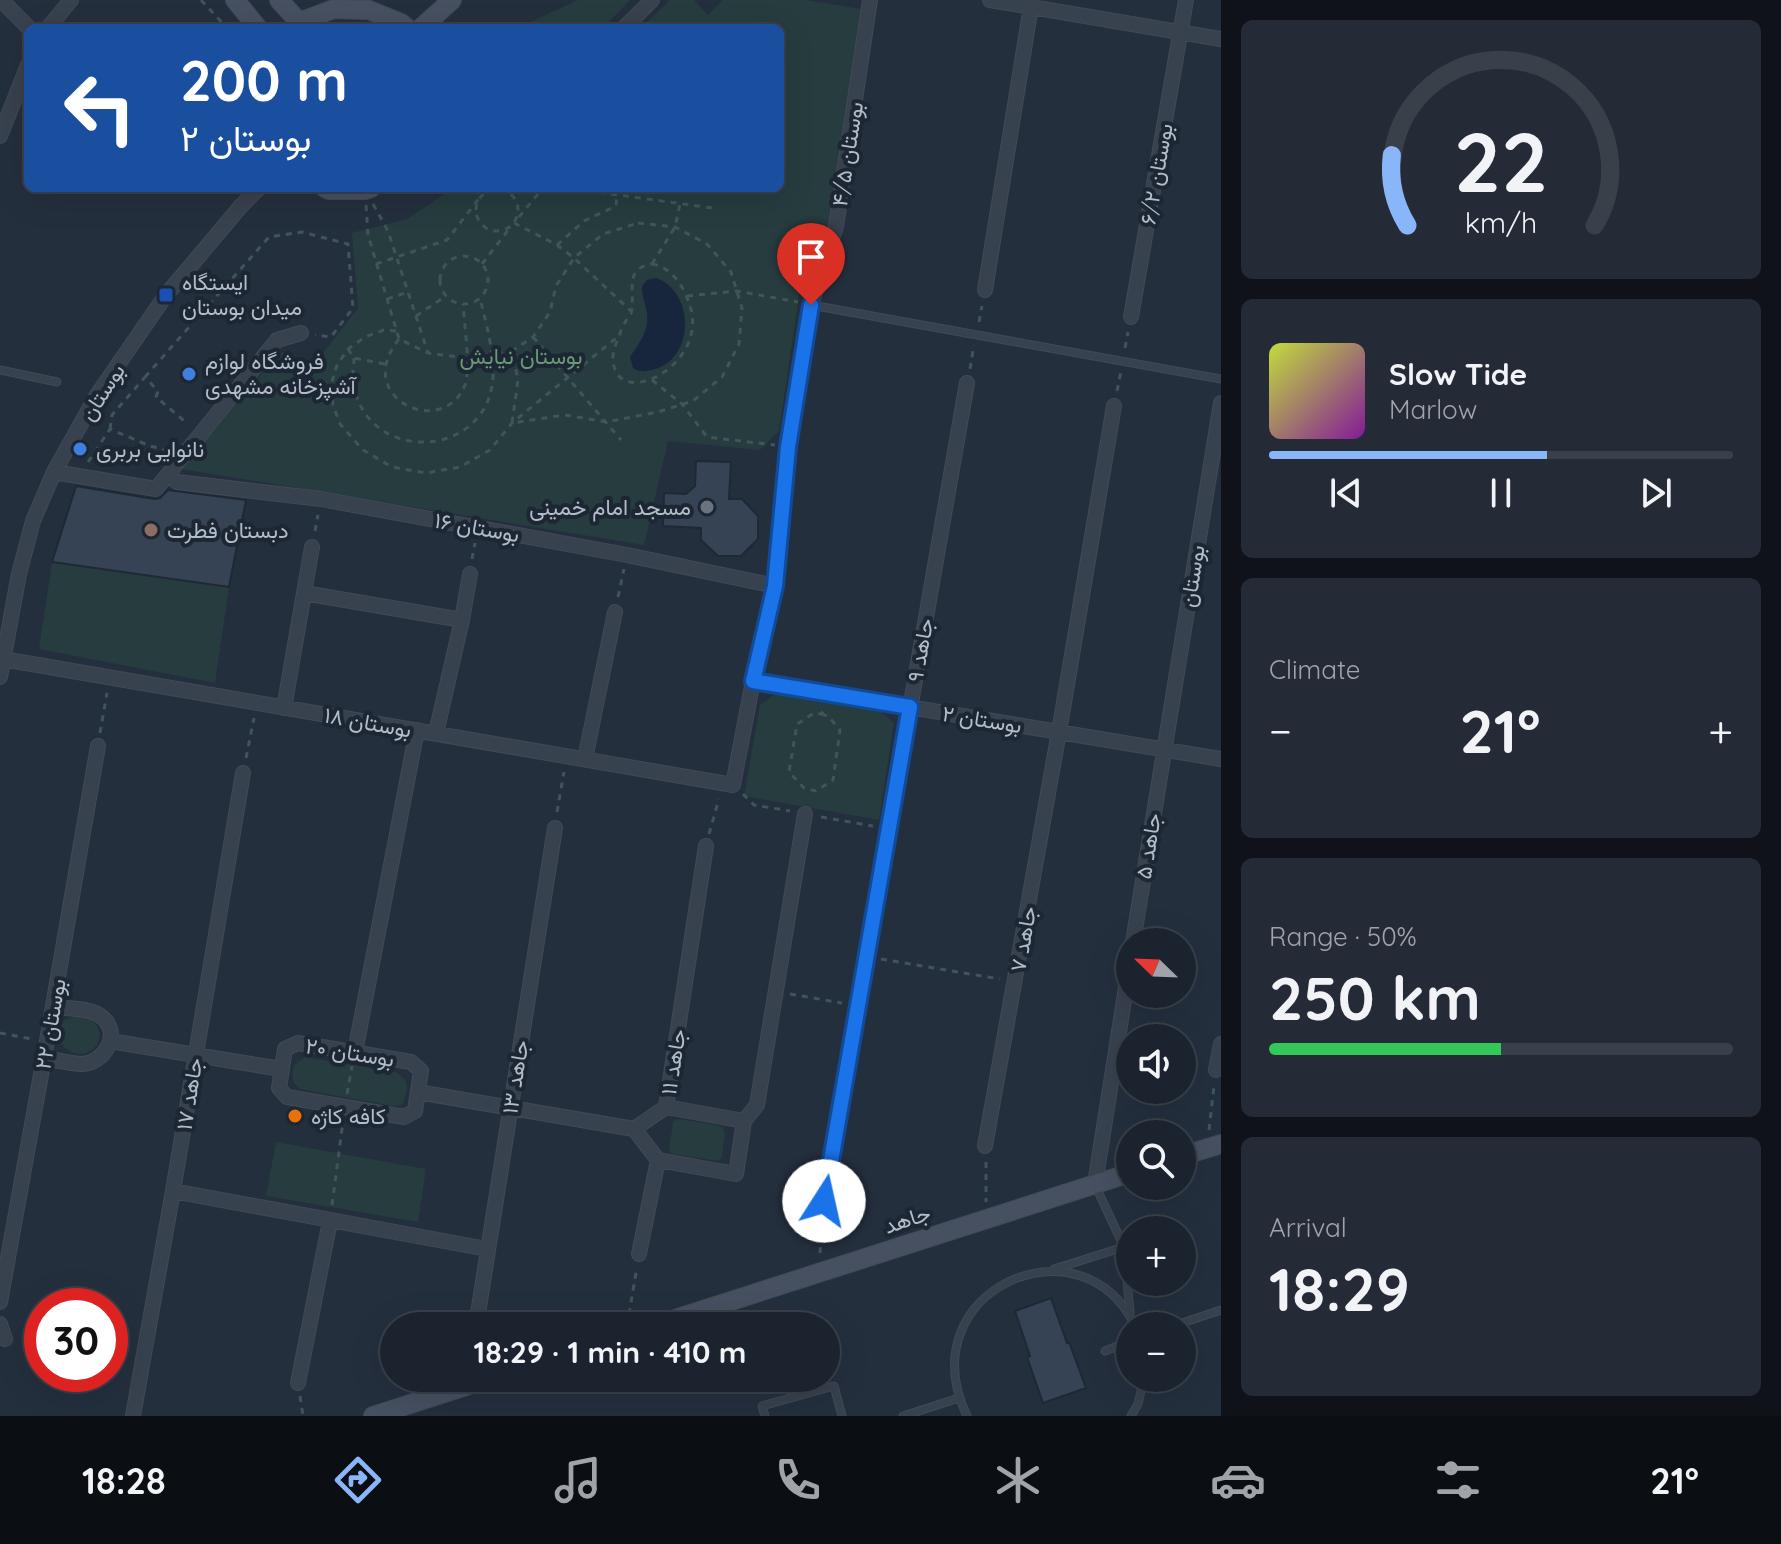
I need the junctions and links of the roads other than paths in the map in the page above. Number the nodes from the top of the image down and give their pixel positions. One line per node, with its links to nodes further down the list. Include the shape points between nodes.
1 (1, 0): 11 (street)
2 (71, 0): 12 (street)
3 (235, 0): 13 (main road)
4 (279, 0): 14 (main road)
5 (452, 0): 17 (main road)
6 (652, 0): 18 (street)
7 (870, 0): 25 (street, بوستان ۴/۵, via 836,226)
8 (990, 0): 10 (street)
9 (1186, 0): 19 (street, بوستان ۶/۲)
10 (1031, 4): 19 (street); 24 (street)
11 (25, 24)
12 (51, 24)
13 (255, 24)
14 (295, 24)
15 (298, 24): 16 (main road, via 334,9 369,10)
16 (402, 24)
17 (425, 24)
18 (628, 24)
19 (1181, 31): 20 (street); 26 (street, بوستان ۶/۲)
20 (1221, 39)
21 (24, 75): 22 (street)
22 (0, 136)
23 (255, 192): 34 (street, بوستان, via 166,295 97,395)
24 (985, 290)
25 (811, 305): 29 (lane); 38 (street, بوستان ۴/۵, via 788,447)
26 (1131, 317)
27 (301, 333): 34 (street, via 277,340 156,489)
28 (0, 370): 30 (lane)
29 (1221, 379)
30 (57, 382)
31 (967, 383): 45 (street, جاهد ۹)
32 (1221, 403): 51 (street, بوستان)
33 (1114, 406): 48 (street, جاهد ۷)
34 (54, 472): 42 (street, بوستان, via 33,521)
35 (177, 482): 38 (street, بوستان ۱۶, via 321,499)
36 (312, 547): 39 (street)
37 (470, 574): 41 (street)
38 (775, 586): 44 (street, بوستان ۴/۵)
39 (304, 593): 41 (street); 46 (street)
40 (615, 612): 52 (street)
41 (462, 620): 49 (street)
42 (3, 659): 43 (street, بوستان); 46 (street, بوستان ۱۸)
43 (0, 677)
44 (753, 681): 45 (street, بوستان ۲); 55 (street, بوستان ۴/۵)
45 (910, 707): 48 (street, بوستان ۲); 79 (street, جاهد ۹)
46 (284, 708): 47 (street, بوستان ۱۸)
47 (417, 730): 49 (street, بوستان ۱۸); 64 (street)
48 (1059, 732): 51 (street, بوستان ۲); 74 (street, جاهد ۷)
49 (436, 733): 52 (street, بوستان ۱۸)
50 (98, 746): 60 (street, بوستان ۲۲)
51 (1163, 750): 53 (street, بوستان ۲); 59 (street, جاهد ۵)
52 (585, 759): 55 (street, بوستان ۱۸)
53 (1221, 759)
54 (243, 773): 65 (street, جاهد ۱۷)
55 (728, 784)
56 (805, 814): 72 (street, via 757,1105)
57 (555, 828): 70 (street, جاهد ۱۳)
58 (706, 846): 71 (street, جاهد ۱۱)
59 (1135, 928)
60 (53, 1007): 62 (street, via 102,1017); 66 (street, بوستان ۲۲)
61 (1123, 1008): 77 (street)
62 (110, 1041): 65 (street, بوستان ۲۰); 66 (street, via 96,1061)
63 (1221, 1044): 68 (street)
64 (355, 1052): 67 (street, بوستان ۲۰, via 298,1043 285,1049); 69 (street, بوستان ۲۰, via 411,1062 421,1071)
65 (195, 1055): 67 (street, بوستان ۲۰); 78 (street, جاهد ۱۷)
66 (44, 1058): 86 (street, بوستان ۲۲)
67 (281, 1069): 69 (street, بوستان ۲۰, via 279,1088 287,1097 344,1107 404,1117 415,1111)
68 (1216, 1070)
69 (418, 1092): 70 (street)
70 (510, 1107): 73 (street); 82 (street, جاهد ۱۳)
71 (666, 1107): 72 (street); 73 (street, جاهد ۱۱)
72 (744, 1121): 75 (street, via 736,1174)
73 (634, 1129): 75 (street)
74 (985, 1146)
75 (658, 1160): 84 (street)
76 (1116, 1177): 77 (main road, جاهد)
77 (1095, 1184): 81 (lane); 89 (main road, جاهد)
78 (173, 1191): 80 (street); 100 (street, جاهد ۱۷)
79 (824, 1201)
80 (330, 1221): 82 (street); 96 (street)
81 (1116, 1230)
82 (487, 1249): 88 (street, جاهد ۱۳)
83 (1116, 1249): 85 (lane)
84 (639, 1254)
85 (1047, 1271): 90 (lane, via 1076,1275 1103,1287); 99 (lane, via 1004,1283 971,1313 955,1354)
86 (0, 1302)
87 (1221, 1310): 91 (lane)
88 (478, 1312)
89 (697, 1312)
90 (1128, 1312)
91 (1196, 1318)
92 (0, 1324): 93 (street)
93 (5, 1339)
94 (1116, 1347): 95 (lane)
95 (1105, 1351)
96 (298, 1383)
97 (439, 1392): 101 (main road)
98 (1141, 1392): 106 (lane)
99 (959, 1398): 104 (lane); 105 (lane)
100 (133, 1416)
101 (373, 1416)
102 (765, 1416): 103 (lane, via 762,1406 834,1386)
103 (842, 1416)
104 (903, 1416)
105 (967, 1416)
106 (1131, 1416)

